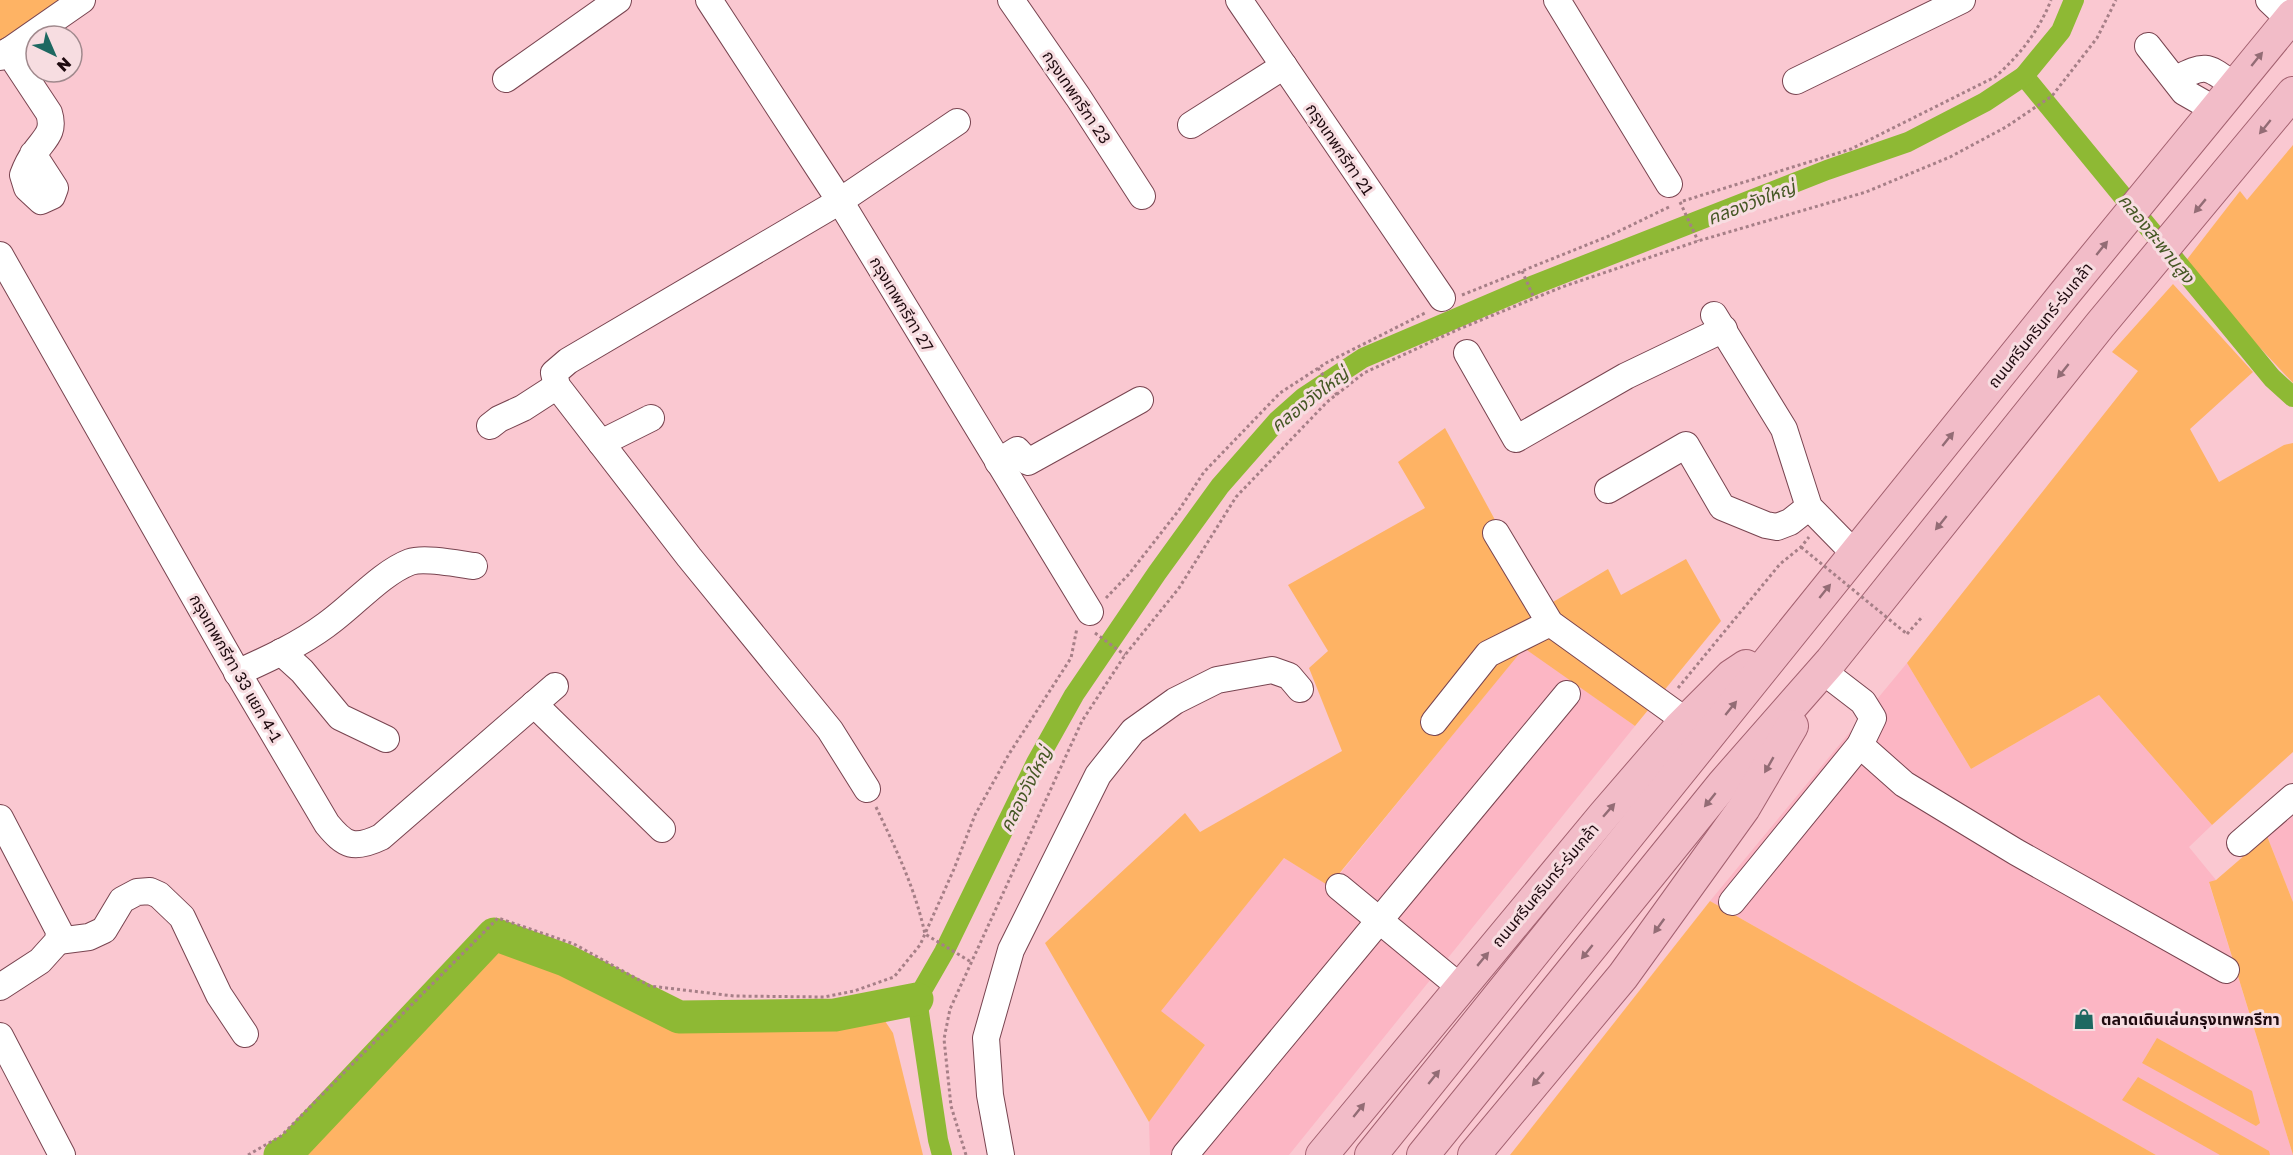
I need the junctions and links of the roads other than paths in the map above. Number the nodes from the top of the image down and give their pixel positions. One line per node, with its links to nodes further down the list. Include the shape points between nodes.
1 (82, 0): 10 (street)
2 (618, 0): 12 (street)
3 (709, 0): 23 (street, กรุงเทพกรีฑา 27)
4 (1011, 0): 22 (street, กรุงเทพกรีฑา 23)
5 (1239, 0): 11 (street, กรุงเทพกรีฑา 21)
6 (1557, 0): 21 (street)
7 (1962, 0): 14 (street)
8 (2284, 11): 15 (main road, ถนนศรีนครินทร์-ร่มเกล้า, one-way to 8)
9 (2148, 46): 13 (street)
10 (4, 54): 20 (street, via 52,122 48,137)
11 (1284, 66): 19 (street); 25 (street, กรุงเทพกรีฑา 21)
12 (506, 79)
13 (2175, 79): 15 (street, via 2206,67); 17 (street, via 2184,92)
14 (1796, 81)
15 (2235, 86): 17 (main road, ถนนศรีนครินทร์-ร่มเกล้า)
16 (2293, 93): 42 (main road, one-way to 42, via 2100,325)
17 (2214, 112): 36 (main road, ถนนศรีนครินทร์-ร่มเกล้า, one-way to 17)
18 (957, 122): 23 (street)
19 (1191, 125)
20 (33, 154)
21 (1674, 193)
22 (1142, 196)
23 (840, 201): 27 (street, via 568,361 555,373); 32 (street, กรุงเทพกรีฑา 27)
24 (0, 255): 43 (street, กรุงเทพกรีฑา 33 แยก 4-1)
25 (1444, 302)
26 (1467, 353): 34 (street, via 1516,439 1719,322 1784,429)
27 (557, 386): 30 (street); 31 (street)
28 (1140, 400): 32 (street, via 1028,462 1017,450)
29 (651, 418): 31 (street)
30 (490, 426)
31 (601, 443): 52 (street, via 830,730)
32 (998, 462): 38 (street, กรุงเทพกรีฑา 27)
33 (1608, 490): 34 (street, via 1686,446 1722,507 1777,526 1790,522)
34 (1809, 507): 36 (street)
35 (1496, 533): 39 (street)
36 (1855, 554): 40 (main road, ถนนศรีนครินทร์-ร่มเกล้า, one-way to 36)
37 (474, 566): 41 (street, via 412,561 384,578 326,626)
38 (1085, 617)
39 (1550, 623): 48 (street, via 1488,654); 49 (street)
40 (1788, 636): 49 (main road, ถนนศรีนครินทร์-ร่มเกล้า, via 1731,676); 70 (main road, ถนนศรีนครินทร์-ร่มเกล้า, one-way to 40)
41 (281, 652): 43 (street); 50 (street, via 340,717)
42 (1827, 666): 51 (street, via 1863,702 1873,718); 71 (main road, one-way to 71, via 1723,784); 72 (main road, one-way to 72, via 1744,808 1677,902 1623,976)
43 (237, 673): 47 (street, กรุงเทพกรีฑา 33 แยก 4-1, via 327,824 339,839 364,845 381,837)
44 (555, 686): 47 (street, กรุงเทพกรีฑา 33 แยก 4-1)
45 (1300, 689): 67 (street, via 1289,676 1272,670 1216,680 1175,701 1133,730 1098,775 1011,950 986,1038 990,1095)
46 (1567, 694): 59 (street)
47 (534, 704): 55 (street)
48 (1434, 722)
49 (1686, 722): 63 (main road, ถนนศรีนครินทร์-ร่มเกล้า, one-way to 49)
50 (386, 739)
51 (1860, 745): 58 (street); 61 (street, via 1904,784)
52 (867, 789)
53 (2293, 797): 56 (street)
54 (0, 818): 60 (street, via 51,913 59,931)
55 (662, 829)
56 (2240, 843)
57 (1339, 887): 59 (street)
58 (1732, 902)
59 (1379, 920): 63 (street); 68 (street)
60 (58, 941): 62 (street, via 40,961); 64 (street, via 89,937 104,930 122,900 137,892 159,895 182,917 219,995)
61 (2226, 970)
62 (0, 987)
63 (1460, 987): 69 (main road, ถนนศรีนครินทร์-ร่มเกล้า, one-way to 63)
64 (245, 1034)
65 (0, 1036): 66 (street)
66 (62, 1155)
67 (1001, 1155)
68 (1185, 1155)
69 (1322, 1155)
70 (1371, 1155)
71 (1423, 1155)
72 (1474, 1155)

